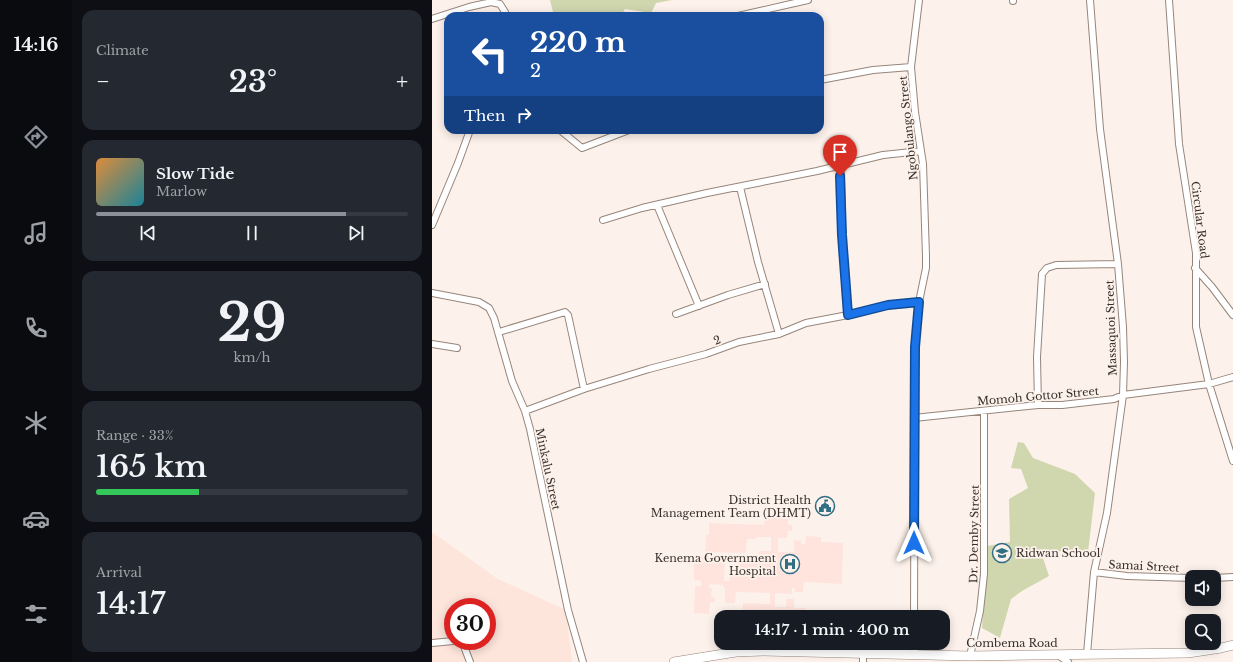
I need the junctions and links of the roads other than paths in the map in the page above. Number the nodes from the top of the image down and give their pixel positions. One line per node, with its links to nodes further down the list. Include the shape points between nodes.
1 (808, 0): 8 (street)
2 (919, 0): 11 (street, Ngobulango Street)
3 (1090, 0): 22 (street, Massaquoi Street, via 1100,129)
4 (1169, 0): 23 (street, Circular Road, via 1179,144 1196,253)
5 (490, 1): 6 (street); 7 (street, via 500,4)
6 (452, 12)
7 (504, 12)
8 (756, 12)
9 (444, 15): 10 (street)
10 (432, 19)
11 (911, 67): 12 (street, via 873,70); 16 (street, Ngobulango Street)
12 (824, 79)
13 (469, 134): 21 (street)
14 (565, 134): 15 (street, via 582,148)
15 (619, 134)
16 (921, 151): 17 (street, via 883,155); 26 (street, Ngobulango Street, via 924,164 926,268)
17 (841, 165): 18 (street); 29 (street, via 842,235)
18 (740, 187): 19 (street); 24 (street)
19 (656, 205): 20 (street); 27 (street)
20 (603, 220)
21 (432, 225)
22 (1118, 264): 38 (street, Massaquoi Street, via 1123,327); 39 (street, via 1056,265 1047,268 1042,274 1037,356)
23 (1195, 268): 30 (street); 36 (street, Circular Road, via 1196,327)
24 (765, 284): 27 (street); 32 (street)
25 (432, 293): 31 (street, Minkalu Street, via 479,302 488,308)
26 (919, 302): 29 (street, 2, via 888,305); 42 (street, Ngobulango Street, via 915,347)
27 (699, 306): 28 (street)
28 (676, 314)
29 (848, 315): 32 (street, 2, via 806,323)
30 (1233, 315)
31 (498, 332): 37 (street, via 565,312 568,315); 40 (street, Minkalu Street, via 512,381)
32 (779, 334): 37 (street, 2, via 739,342)
33 (432, 344): 34 (street)
34 (457, 348)
35 (1233, 377): 36 (street, Momoh Gottor Street)
36 (1209, 384): 38 (street, Momoh Gottor Street); 43 (street, Circular Road)
37 (584, 389): 40 (street, 2)
38 (1123, 395): 39 (street, Momoh Gottor Street, via 1114,399); 44 (street, Massaquoi Street, via 1107,513)
39 (1038, 405): 41 (street, Momoh Gottor Street)
40 (525, 411): 61 (street, Minkalu Street, via 568,610)
41 (984, 411): 42 (street, Momoh Gottor Street); 57 (street, Dr. Demby Street, via 984,574 980,611)
42 (914, 418): 48 (street, Ngobulango Street)
43 (1233, 461)
44 (1094, 572): 46 (street, Samai Street); 55 (street, Massaquoi Street)
45 (1233, 577): 47 (street)
46 (1185, 578)
47 (1221, 578)
48 (914, 610)
49 (444, 641): 50 (street)
50 (432, 643)
51 (1233, 645): 59 (street, via 1188,653)
52 (465, 650): 60 (street)
53 (914, 650): 54 (street)
54 (914, 654): 57 (street, Combema Road); 58 (street, Combema Road)
55 (1087, 654): 56 (street, Combema Road); 59 (street, Combema Road)
56 (1058, 655): 57 (street, Combema Road); 63 (street)
57 (970, 656)
58 (863, 657): 62 (street, Combema Road, via 762,651 736,652)
59 (1108, 658)
60 (470, 662)
61 (583, 662)
62 (674, 662)
63 (1068, 662)

